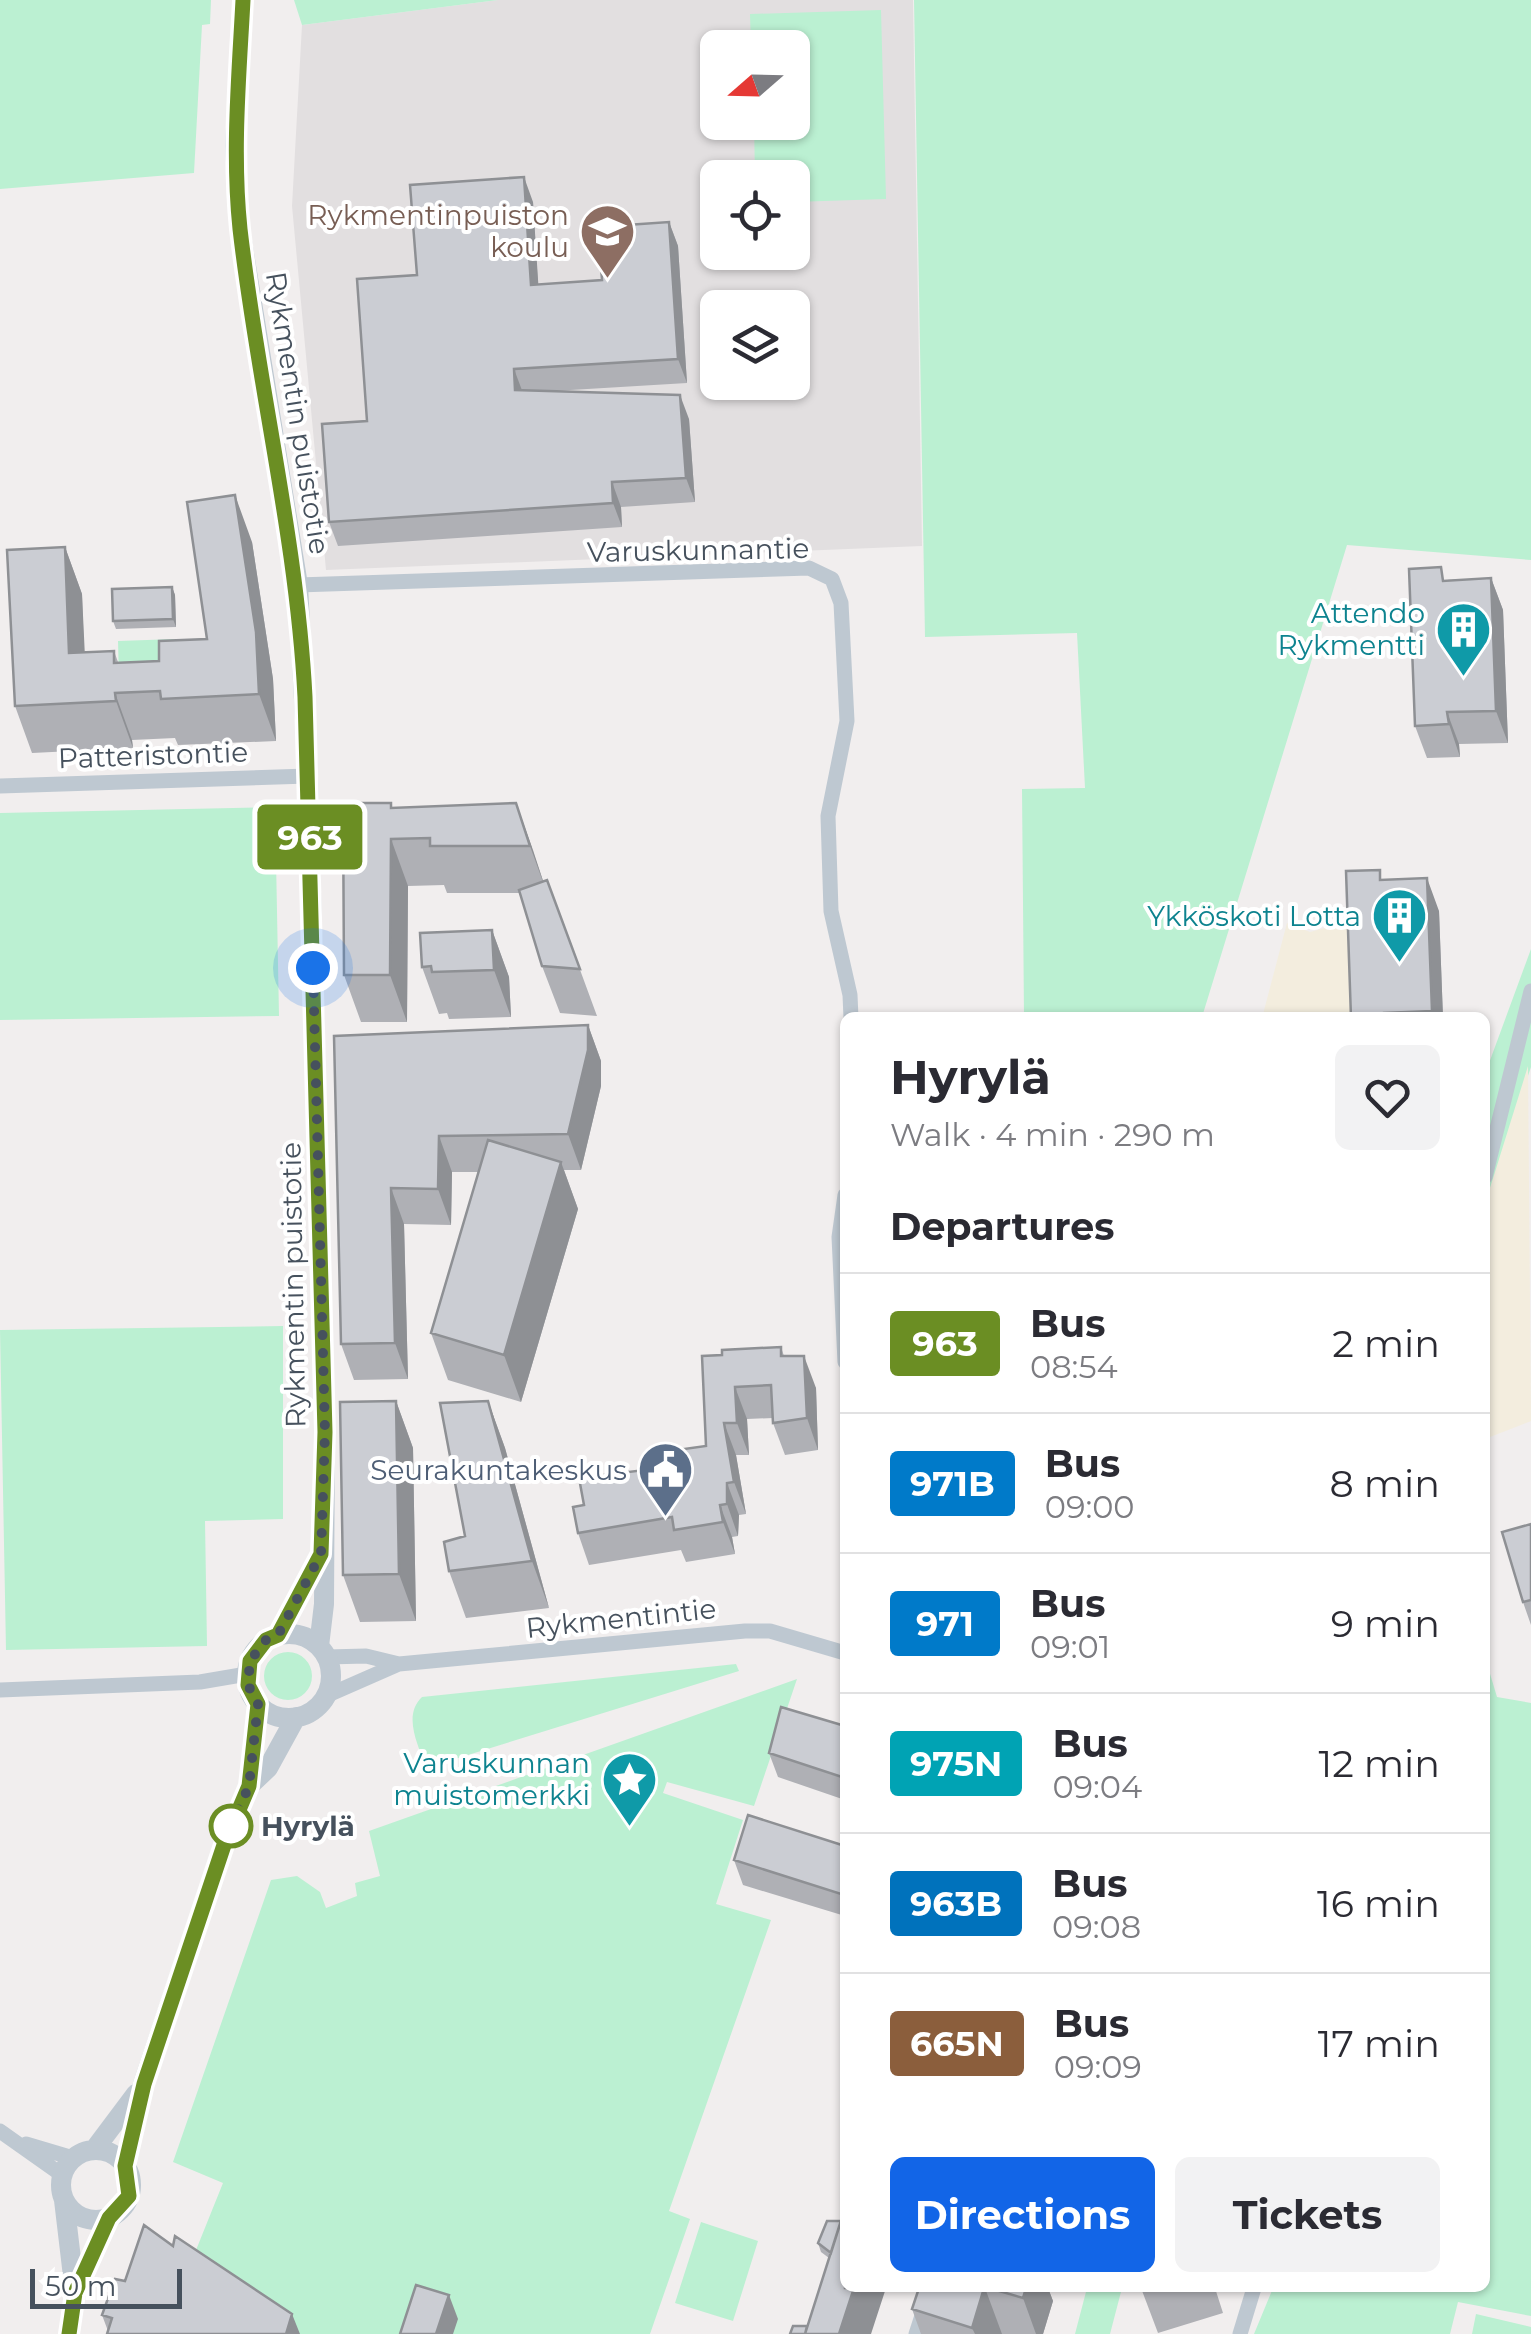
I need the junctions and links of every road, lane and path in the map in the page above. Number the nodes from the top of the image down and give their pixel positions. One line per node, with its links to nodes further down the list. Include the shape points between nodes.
1 (243, 0): 2 (street, Rykmentin puistotie, via 235,146 240,229)
2 (298, 585): 3 (street, Rykmentin puistotie); 6 (street, Varuskunnantie, via 809,568 832,578 840,603 848,721 828,816 831,911)
3 (308, 776): 4 (street, Patteristontie); 10 (street, Rykmentin puistotie, via 325,1432)
4 (0, 786)
5 (1531, 991): 7 (street)
6 (851, 1012)
7 (1490, 1156)
8 (840, 1226): 9 (street)
9 (840, 1273)
10 (321, 1554): 11 (street, Rykmentin puistotie); 12 (street, Rykmentin puistotie)
11 (278, 1635): 12 (street, via 307,1637); 15 (street, via 256,1649)
12 (323, 1651): 14 (street, Rykmentintie); 17 (street, via 331,1677)
13 (840, 1652): 14 (street, Rykmentintie, via 770,1631 745,1631)
14 (399, 1664): 17 (street, Rykmentintie)
15 (247, 1674): 16 (street); 18 (street)
16 (0, 1690)
17 (326, 1696): 19 (street)
18 (258, 1704): 19 (street, via 275,1716); 20 (street)
19 (296, 1717): 20 (street, via 268,1768)
20 (249, 1786): 21 (street)
21 (144, 2084): 23 (street); 24 (street)
22 (0, 2131): 25 (street)
23 (94, 2150): 24 (street, via 111,2153); 25 (street)
24 (125, 2166): 27 (street, via 129,2196)
25 (68, 2167): 26 (street)
26 (64, 2200): 27 (street, via 80,2216); 30 (street)
27 (109, 2218): 30 (street)
28 (930, 2292): 32 (street)
29 (1253, 2292): 33 (street)
30 (75, 2293): 31 (street)
31 (69, 2334)
32 (916, 2334)
33 (1240, 2334)

